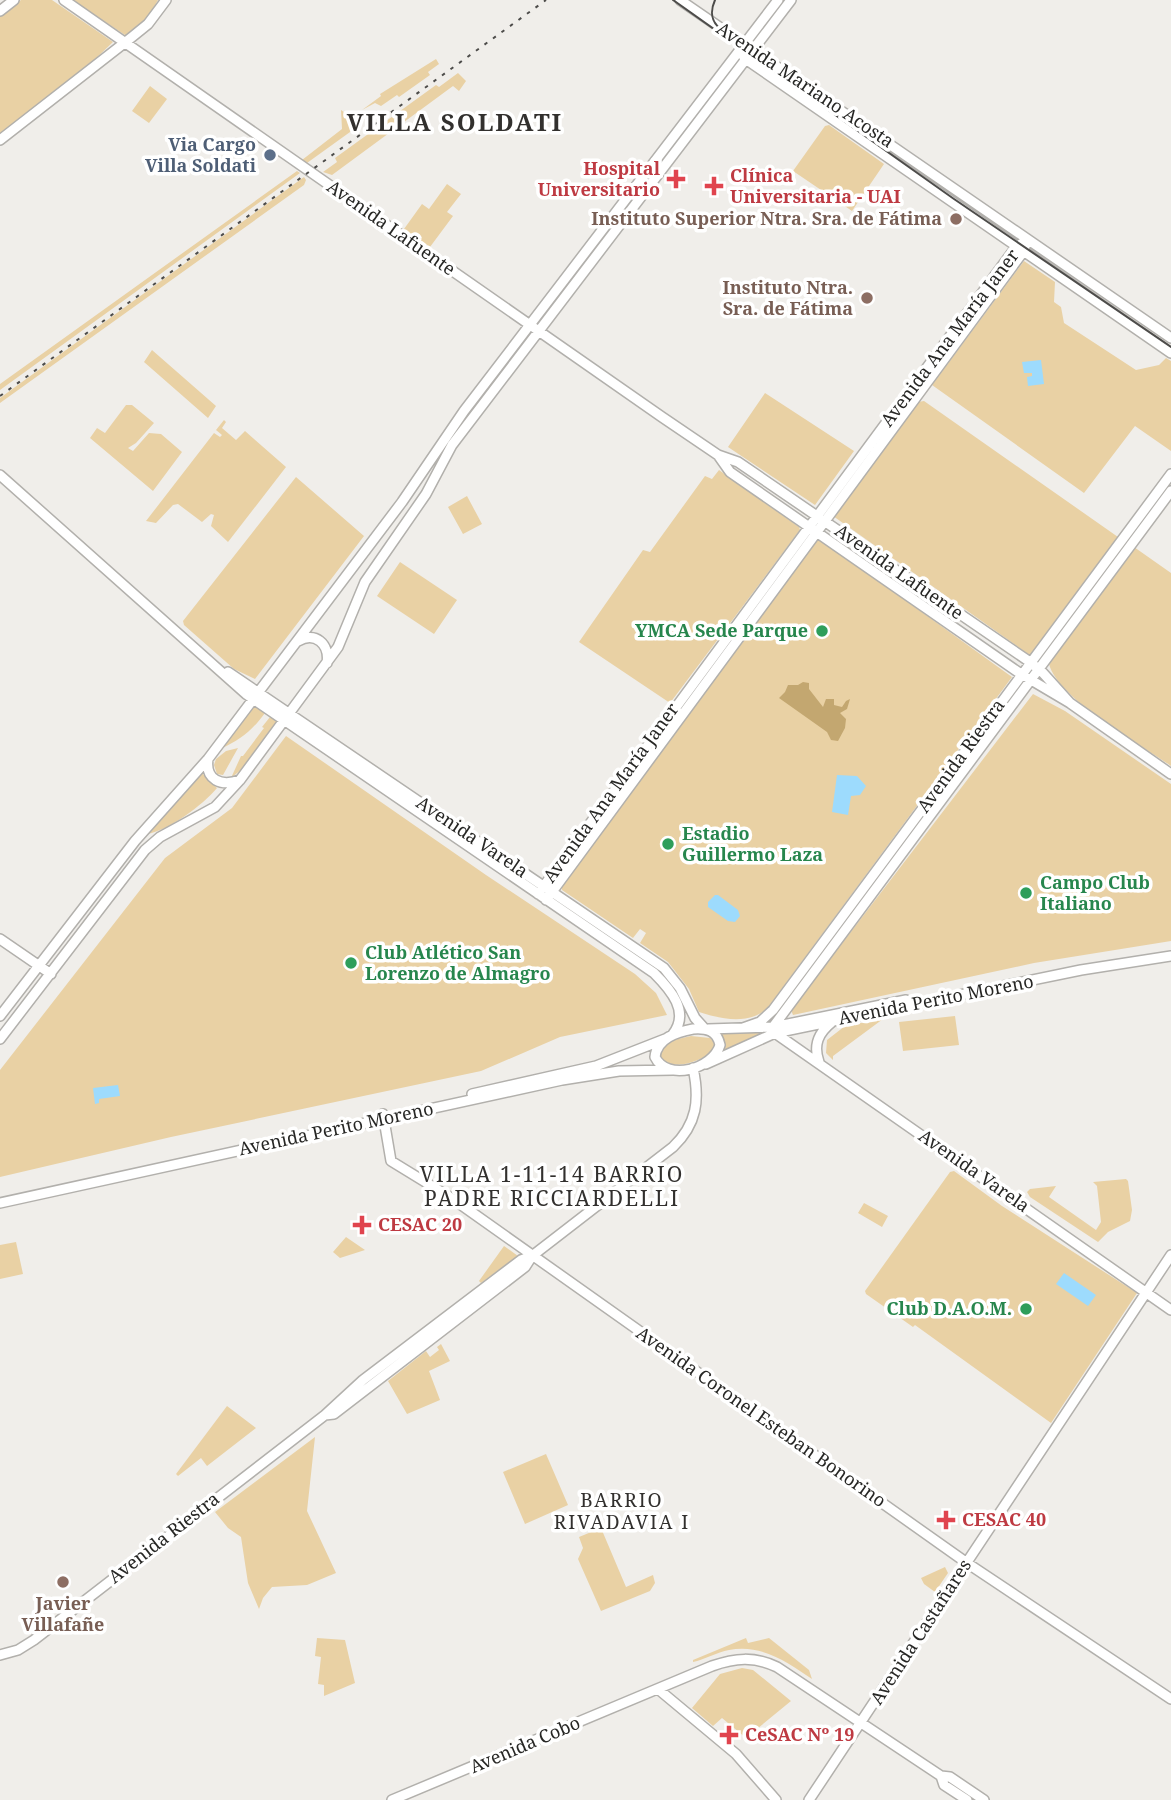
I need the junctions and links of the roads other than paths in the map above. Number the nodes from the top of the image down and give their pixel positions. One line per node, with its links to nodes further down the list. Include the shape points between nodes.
1 (14, 0): 7 (main road)
2 (64, 0): 8 (main road, Avenida Lafuente)
3 (166, 0): 8 (main road, via 148,24)
4 (680, 0): 9 (main road, Avenida Mariano Acosta)
5 (778, 0): 9 (main road)
6 (791, 0): 9 (main road)
7 (0, 10)
8 (125, 43): 12 (main road); 15 (main road, Avenida Lafuente)
9 (749, 46): 10 (main road); 11 (main road); 13 (main road, Avenida Mariano Acosta)
10 (738, 53): 11 (main road, Avenida Mariano Acosta); 15 (main road)
11 (746, 60): 14 (main road, Avenida Mariano Acosta); 16 (main road)
12 (0, 140)
13 (1027, 240): 14 (main road, Avenida Ana María Janer); 17 (main road, Avenida Mariano Acosta)
14 (1020, 250): 18 (main road, Avenida Mariano Acosta); 23 (main road, Avenida Ana María Janer)
15 (530, 324): 16 (main road, Avenida Lafuente); 25 (main road)
16 (539, 331): 19 (main road, Avenida Lafuente); 27 (main road, via 450,448 426,494 365,582)
17 (1171, 338)
18 (1171, 353)
19 (718, 455): 23 (main road, Avenida Lafuente, via 738,462); 24 (main road, Avenida Lafuente, via 730,472)
20 (1171, 474): 26 (main road, Avenida Riestra)
21 (0, 475): 31 (main road, Avenida Varela)
22 (1171, 491): 28 (main road, Avenida Riestra)
23 (821, 518): 24 (main road, Avenida Ana María Janer); 26 (main road, Avenida Lafuente)
24 (813, 529): 29 (main road, Avenida Lafuente); 35 (main road, Avenida Ana María Janer)
25 (295, 644): 27 (main road, via 305,637 321,641 327,649); 31 (main road)
26 (1030, 662): 28 (main road, Avenida Lafuente); 29 (main road, Avenida Riestra)
27 (326, 664): 33 (main road)
28 (1039, 669): 30 (main road, Avenida Riestra); 32 (main road, Avenida Lafuente)
29 (1021, 674): 30 (main road, Avenida Lafuente); 43 (main road, Avenida Riestra)
30 (1031, 680): 32 (main road, Avenida Lafuente); 44 (main road, Avenida Riestra)
31 (255, 696): 33 (main road, Avenida Varela); 34 (main road)
32 (1070, 703): 36 (main road, Avenida Lafuente)
33 (287, 717): 37 (main road); 38 (main road, Avenida Varela); 39 (main road, Avenida Varela)
34 (208, 759): 37 (main road, via 208,772 218,782); 47 (main road, via 135,841)
35 (640, 761): 40 (main road, Avenida Ana María Janer); 41 (main road, Avenida Ana María Janer)
36 (1171, 774)
37 (240, 780): 48 (main road, via 215,807 145,850)
38 (453, 824): 39 (main road); 41 (main road, Avenida Varela)
39 (447, 833): 41 (main road, Avenida Varela)
40 (552, 891): 41 (main road, Avenida Ana María Janer); 53 (main road, via 664,968)
41 (542, 893): 55 (main road, Avenida Varela, via 668,986 681,1017)
42 (0, 939): 47 (main road)
43 (824, 942): 44 (main road); 52 (main road, Avenida Riestra, via 769,1015)
44 (834, 948): 50 (main road, Avenida Riestra)
45 (1171, 950): 50 (main road, Avenida Perito Moreno)
46 (1171, 956): 51 (main road, Avenida Perito Moreno)
47 (40, 965): 48 (main road); 49 (main road)
48 (51, 974): 56 (main road)
49 (0, 1016)
50 (787, 1019): 54 (main road, Avenida Riestra)
51 (834, 1021): 54 (main road, Avenida Perito Moreno); 57 (main road, via 817,1039)
52 (743, 1028): 53 (main road, Avenida Perito Moreno); 54 (main road, Avenida Perito Moreno)
53 (706, 1029): 55 (main road, Avenida Perito Moreno); 58 (main road, via 717,1036 720,1045)
54 (774, 1030): 57 (main road, Avenida Varela); 58 (main road, Avenida Perito Moreno)
55 (669, 1037): 60 (main road, Avenida Varela, via 654,1056 660,1065); 61 (main road, Avenida Perito Moreno, via 592,1067)
56 (0, 1039)
57 (819, 1062): 65 (main road, Avenida Varela)
58 (706, 1064): 59 (main road, Avenida Perito Moreno)
59 (693, 1068): 60 (main road, Avenida Perito Moreno); 64 (main road, Avenida Riestra, via 697,1106 680,1141)
60 (673, 1070): 61 (main road, Avenida Perito Moreno, via 600,1073)
61 (384, 1116): 62 (main road, Avenida Perito Moreno); 64 (main road, Avenida Coronel Esteban Bonorino, via 391,1161)
62 (0, 1201)
63 (1171, 1255): 65 (main road, Avenida Castañares)
64 (533, 1256): 67 (main road, Avenida Coronel Esteban Bonorino); 68 (main road, Avenida Riestra, via 525,1267 394,1362 334,1414 326,1415 34,1640)
65 (1146, 1292): 66 (main road, Avenida Varela); 67 (main road, Avenida Castañares)
66 (1171, 1310)
67 (967, 1563): 70 (main road, Avenida Coronel Esteban Bonorino); 71 (main road, Avenida Castañares)
68 (0, 1655)
69 (658, 1689): 71 (main road, Avenida Cobo, via 727,1661 754,1659 777,1667); 73 (main road, Avenida Cobo); 74 (main road, via 732,1750)
70 (1171, 1699)
71 (860, 1724): 72 (main road, Avenida Cobo); 75 (main road, Avenida Castañares)
72 (941, 1776): 76 (main road, via 944,1785); 77 (main road, via 950,1777)
73 (392, 1800)
74 (776, 1800)
75 (809, 1800)
76 (967, 1800)
77 (984, 1800)

